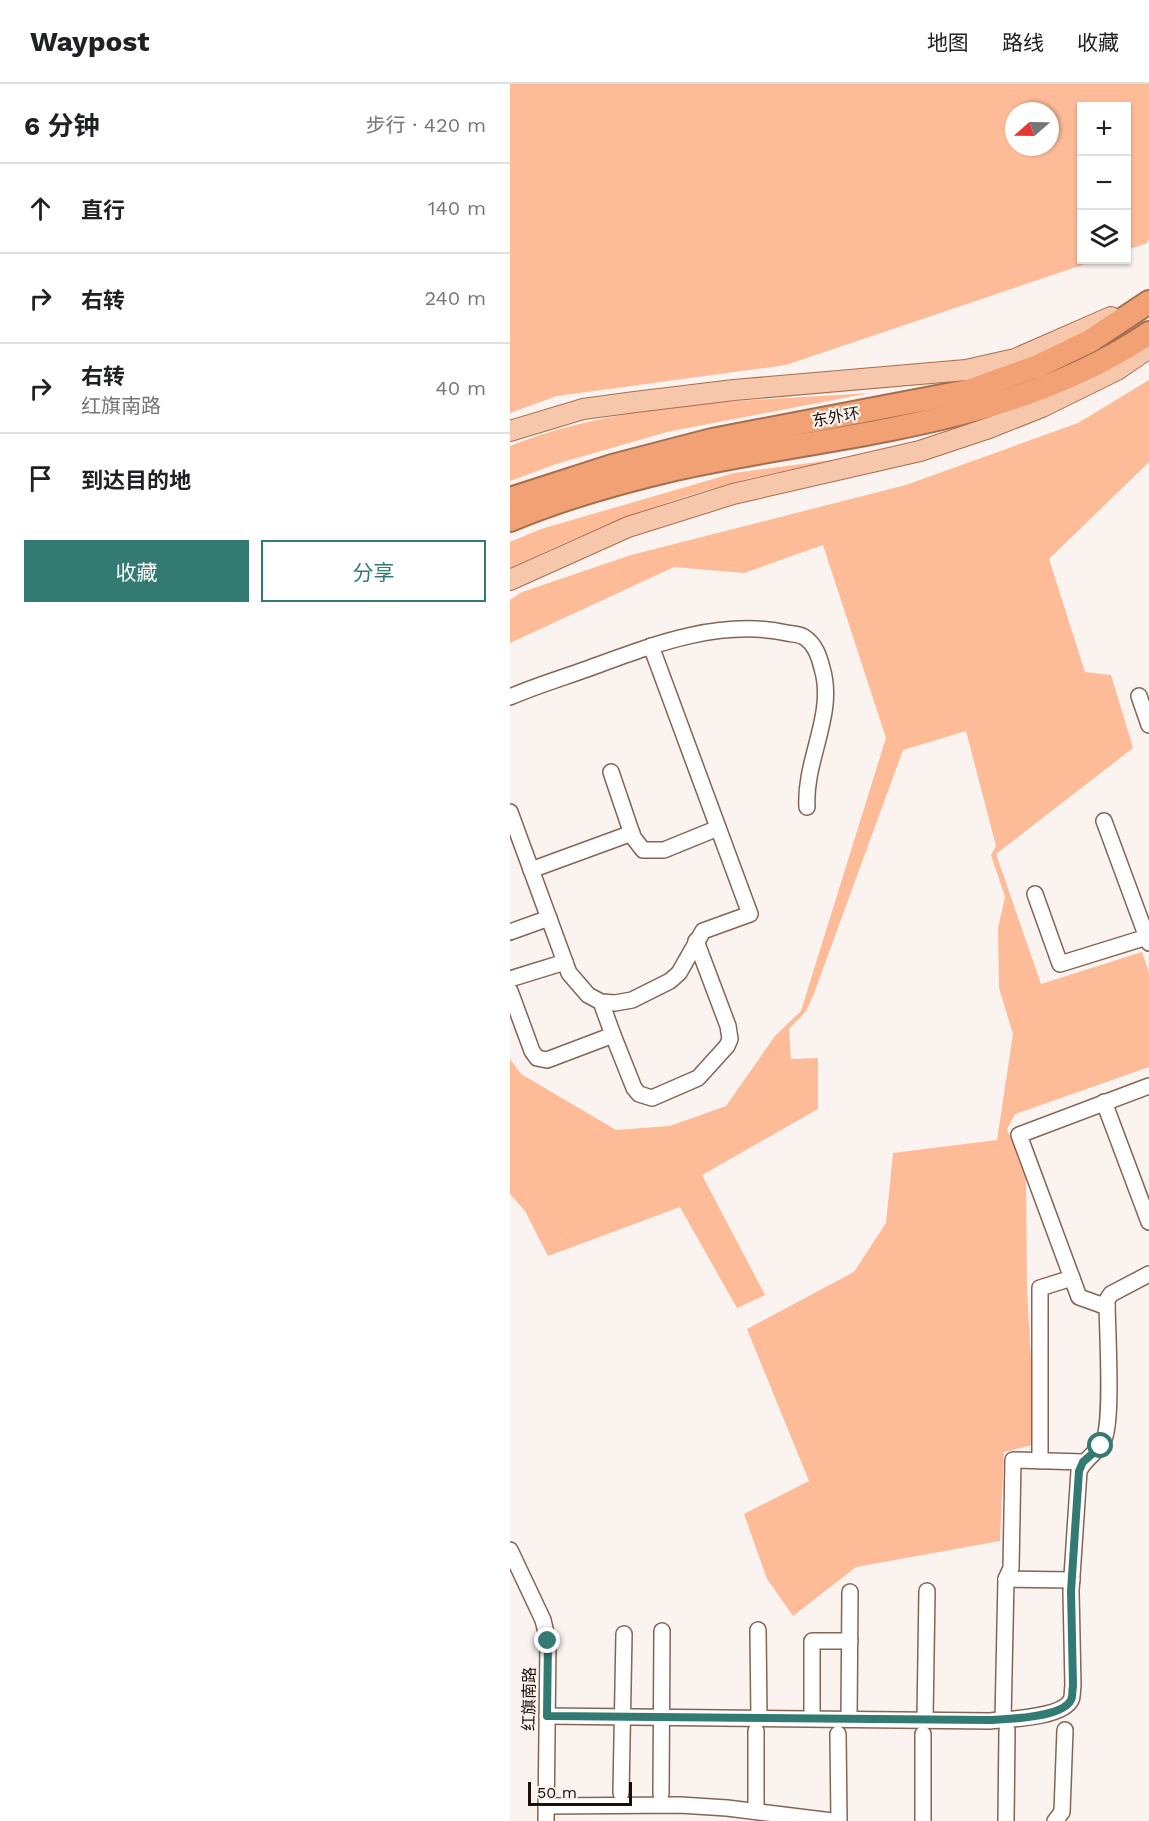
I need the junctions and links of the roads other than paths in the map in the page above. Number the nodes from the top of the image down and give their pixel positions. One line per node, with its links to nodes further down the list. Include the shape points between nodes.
1 (1149, 301): 4 (main road, via 1015,360 966,370 635,402 583,410); 5 (highway, 东外环, via 1090,341 1038,366 968,391 712,440 612,466)
2 (1149, 333): 6 (highway, via 1109,358 1001,403 899,429 676,469 550,504)
3 (1149, 348): 7 (main road, via 1117,370 989,428 920,451 733,494 628,527)
4 (510, 431)
5 (510, 499)
6 (510, 520)
7 (510, 580)
8 (651, 646): 10 (street); 13 (street, via 735,628 768,628 803,636 814,647 823,669 827,696 806,789); 16 (street)
9 (1139, 696): 11 (street)
10 (510, 697)
11 (1149, 725)
12 (612, 772): 17 (street)
13 (807, 807)
14 (510, 812): 18 (street)
15 (1104, 821): 23 (street)
16 (718, 828): 17 (street, via 653,852 637,846); 24 (street, via 750,914 703,931)
17 (632, 833): 19 (street)
18 (514, 838): 19 (street)
19 (531, 870): 21 (street)
20 (1035, 894): 23 (street, via 1060,964)
21 (549, 918): 22 (street); 25 (street)
22 (510, 932)
23 (1148, 940)
24 (696, 941): 28 (street, via 691,956 670,981 632,1000); 29 (street, via 728,1026 727,1046 698,1078 652,1098 634,1088)
25 (565, 962): 26 (street); 28 (street, via 577,983)
26 (510, 979)
27 (510, 991): 29 (street, via 537,1058 547,1060)
28 (601, 1002): 29 (street)
29 (613, 1035)
30 (1149, 1086): 31 (street)
31 (1104, 1102): 32 (street); 34 (street, via 1019,1134)
32 (1149, 1222)
33 (1149, 1274): 35 (street, via 1111,1294)
34 (1072, 1278): 35 (street, via 1079,1296); 36 (street, via 1040,1288)
35 (1107, 1307): 37 (street, via 1106,1436)
36 (1040, 1461): 37 (street); 39 (street, via 1012,1460 1011,1568)
37 (1083, 1462): 40 (street, via 1079,1471)
38 (510, 1550): 47 (street, 红旗南路, via 543,1620 548,1641)
39 (1006, 1579): 40 (street); 53 (street)
40 (1072, 1580): 53 (street, via 1071,1700 1052,1713)
41 (927, 1591): 54 (street)
42 (850, 1592): 46 (street)
43 (758, 1630): 52 (street)
44 (662, 1631): 49 (street)
45 (624, 1634): 48 (street)
46 (850, 1641): 50 (street, via 812,1641); 51 (street)
47 (547, 1716): 48 (street); 60 (street, 红旗南路)
48 (622, 1717): 49 (street); 57 (street)
49 (662, 1717): 52 (street); 58 (street)
50 (812, 1718): 51 (street); 52 (street)
51 (849, 1719): 54 (street)
52 (758, 1724): 59 (street)
53 (1005, 1725): 54 (street); 64 (street)
54 (924, 1727): 63 (street)
55 (1065, 1730): 65 (street, via 1062,1812)
56 (838, 1734): 62 (street)
57 (621, 1792)
58 (661, 1794)
59 (756, 1811): 60 (street, via 680,1805); 61 (street)
60 (546, 1814)
61 (832, 1821)
62 (839, 1821)
63 (923, 1821)
64 (1006, 1821)
65 (1055, 1821)

